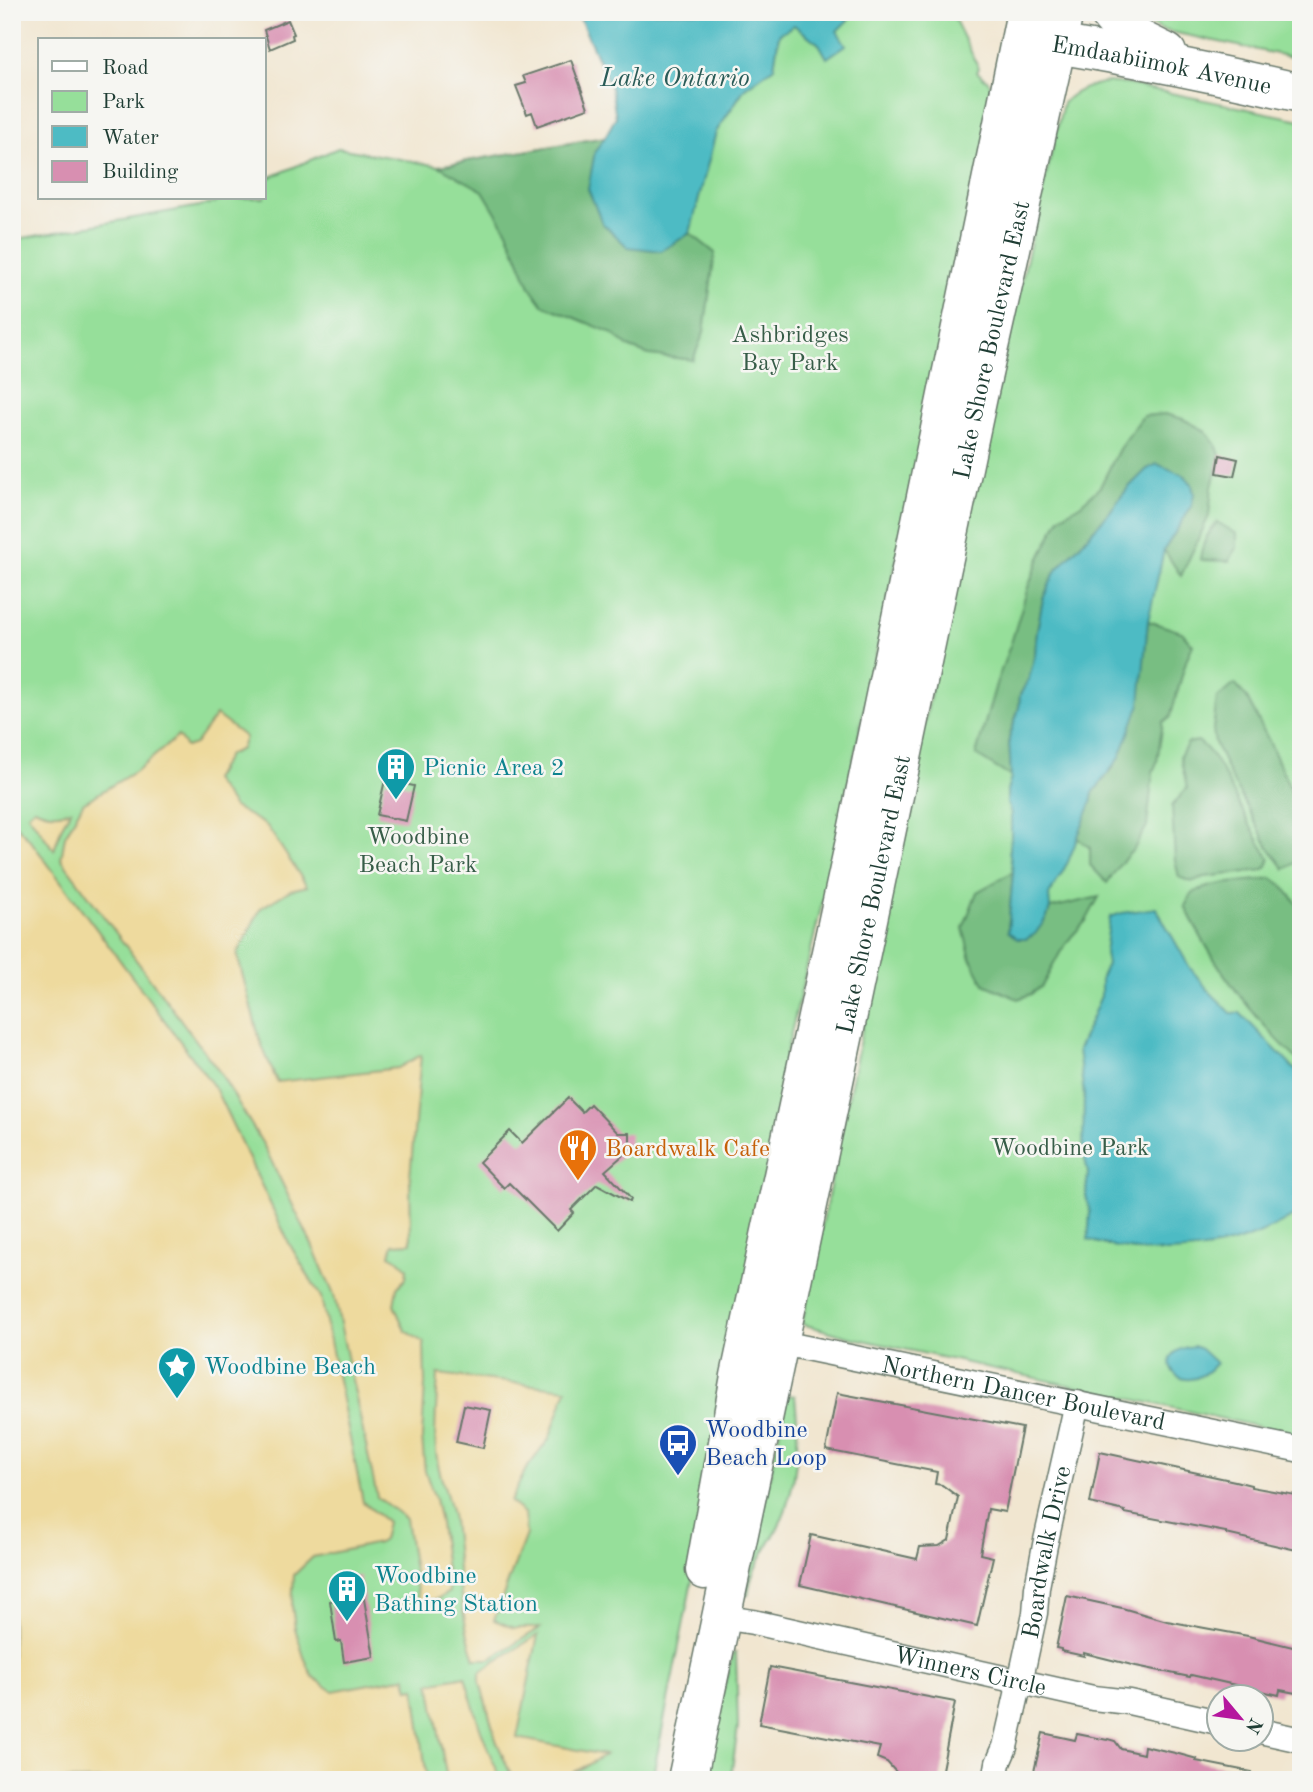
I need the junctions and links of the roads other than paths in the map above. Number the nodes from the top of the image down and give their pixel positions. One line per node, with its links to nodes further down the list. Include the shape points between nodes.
1 (1108, 12): 3 (main road, via 1130,34)
2 (1042, 27): 3 (main road, Emdaabiimok Avenue); 5 (main road, Lake Shore Boulevard East, via 978,396)
3 (1200, 70): 4 (main road, Emdaabiimok Avenue)
4 (1301, 93)
5 (764, 1339): 6 (street, Northern Dancer Boulevard); 8 (main road, Lake Shore Boulevard East); 13 (main road, Lake Shore Boulevard East, via 704,1578)
6 (1077, 1404): 7 (street, Northern Dancer Boulevard); 9 (street, Boardwalk Drive)
7 (1301, 1450)
8 (722, 1616): 9 (street, Winners Circle); 14 (main road, Lake Shore Boulevard East)
9 (1020, 1682): 10 (street, Winners Circle); 15 (street, Boardwalk Drive)
10 (1204, 1719)
11 (1274, 1734): 12 (street)
12 (1301, 1740)
13 (661, 1780)
14 (687, 1780)
15 (995, 1780)

